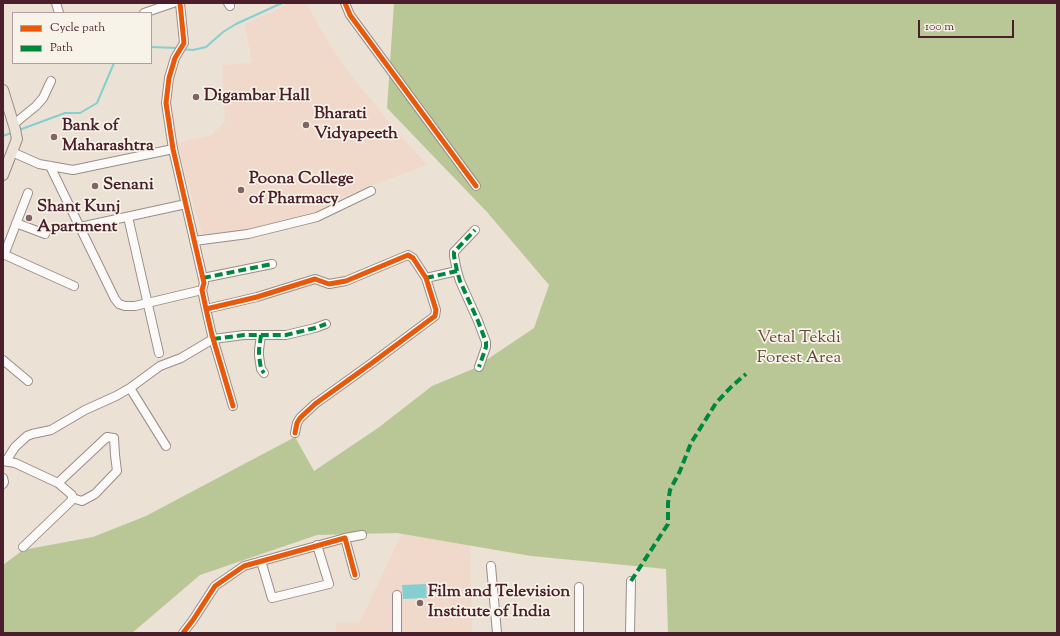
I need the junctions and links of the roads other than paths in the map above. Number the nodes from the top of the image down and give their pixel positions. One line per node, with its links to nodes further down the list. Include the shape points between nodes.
1 (172, 3): 4 (street)
2 (180, 3): 8 (street, via 184,43 175,58 166,103)
3 (345, 3): 12 (street, via 350,15)
4 (147, 12)
5 (50, 81): 7 (street, via 43,98)
6 (3, 90): 7 (main road)
7 (15, 129): 9 (main road, via 16,143)
8 (173, 149): 10 (street, via 73,170); 15 (street)
9 (12, 152): 10 (street); 11 (main road)
10 (50, 166): 18 (street)
11 (3, 175)
12 (476, 186)
13 (371, 191): 21 (street, via 317,217 248,234)
14 (28, 193): 17 (street)
15 (186, 204): 16 (street); 21 (street)
16 (128, 217): 18 (street); 29 (street)
17 (16, 223): 20 (street); 22 (street)
18 (80, 227): 29 (street, via 119,304 136,306)
19 (475, 230): 24 (street, via 454,252)
20 (45, 234)
21 (194, 241): 25 (street)
22 (3, 254): 27 (street)
23 (272, 264): 25 (street)
24 (457, 271): 26 (street); 36 (street, via 486,342)
25 (203, 278): 28 (street)
26 (426, 278): 30 (street, via 413,258 408,255 346,280 329,284 315,279); 41 (street, via 436,310 435,316 315,404 300,418)
27 (74, 286)
28 (202, 290): 29 (street); 30 (street)
29 (147, 303): 34 (street)
30 (206, 309): 33 (street)
31 (326, 324): 32 (street, via 286,335)
32 (262, 335): 33 (street); 37 (street, via 259,356)
33 (213, 339): 39 (street, via 160,366); 40 (street)
34 (159, 354)
35 (3, 360): 38 (street)
36 (479, 367)
37 (264, 373)
38 (28, 382)
39 (130, 388): 42 (street); 43 (street, via 52,430 27,436)
40 (233, 406)
41 (295, 432)
42 (166, 446)
43 (4, 461): 46 (street, via 15,463)
44 (3, 478): 45 (street)
45 (3, 484)
46 (58, 484): 47 (street, via 72,495); 47 (street, via 107,437 114,438 118,471 96,494 82,501)
47 (72, 498): 51 (street)
48 (362, 535): 49 (street)
49 (345, 538): 50 (street); 54 (street)
50 (317, 545): 52 (street); 52 (street, via 329,584 272,598)
51 (23, 547)
52 (261, 561): 58 (street, via 244,566 215,586)
53 (491, 566): 60 (street)
54 (355, 575)
55 (631, 581): 62 (street)
56 (579, 587): 61 (street)
57 (397, 595): 59 (street)
58 (183, 633)
59 (397, 633)
60 (497, 633)
61 (579, 633)
62 (630, 633)

